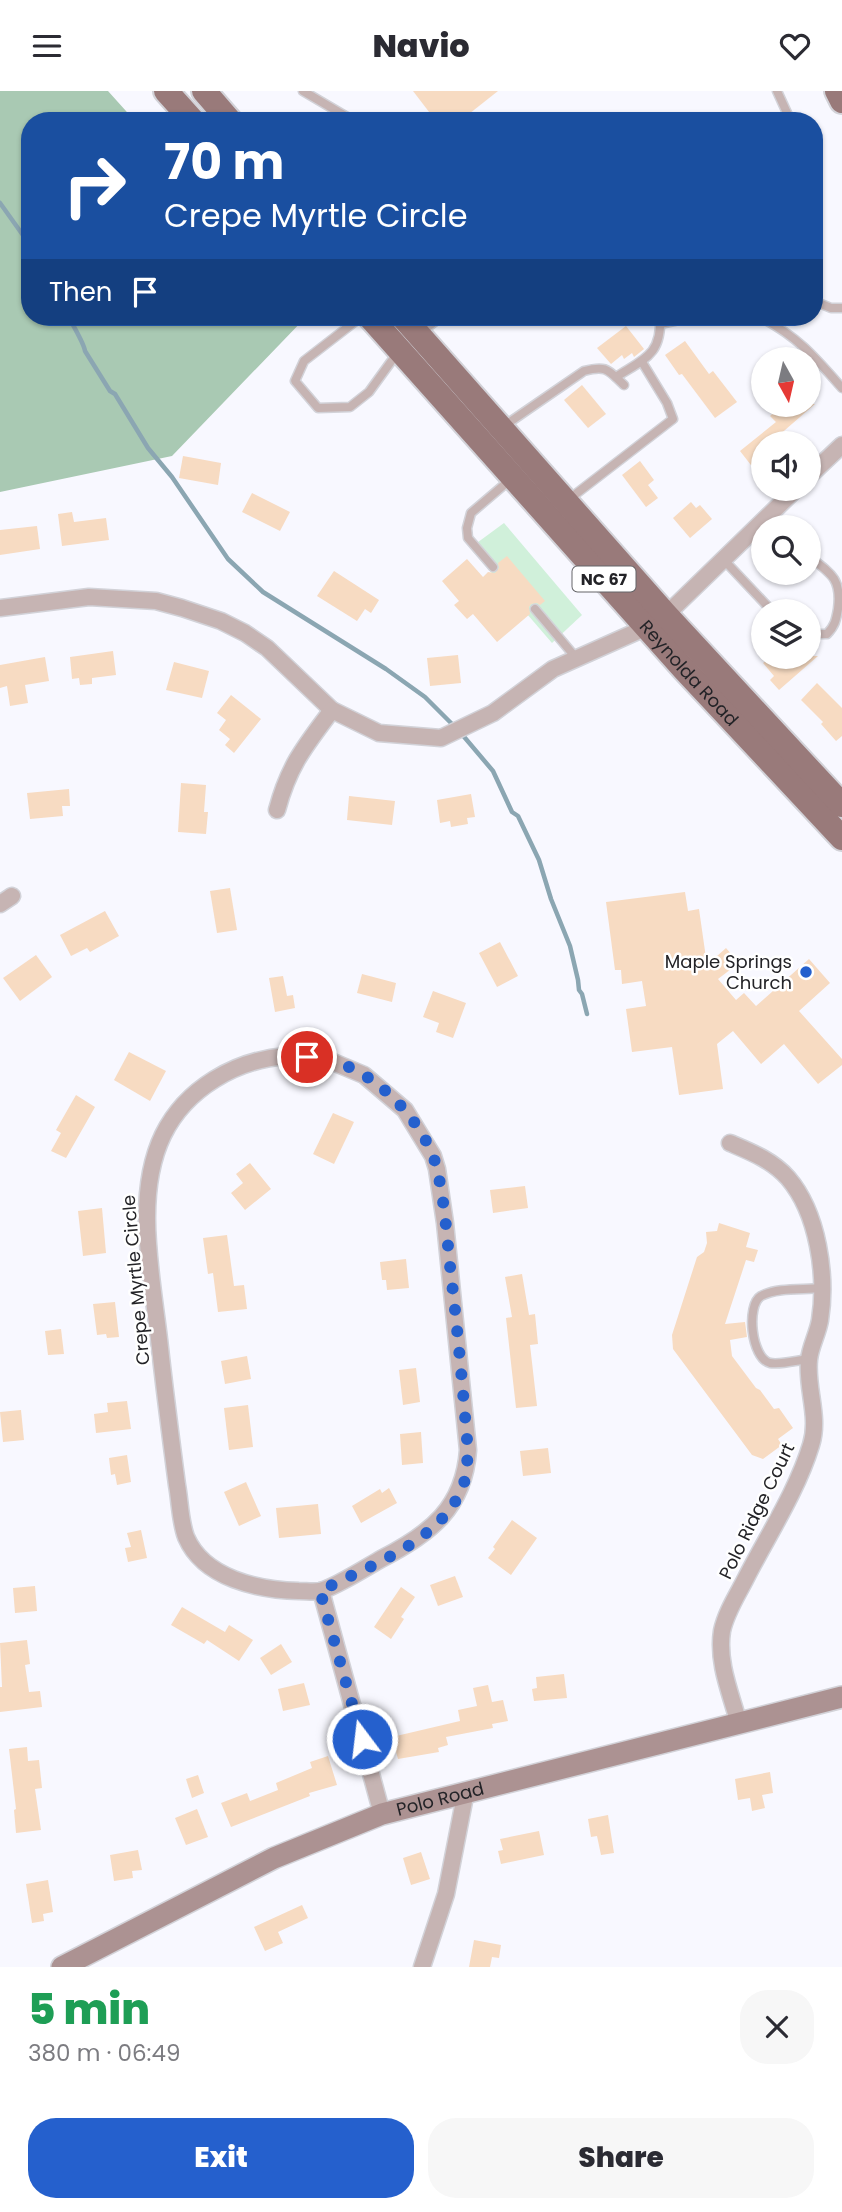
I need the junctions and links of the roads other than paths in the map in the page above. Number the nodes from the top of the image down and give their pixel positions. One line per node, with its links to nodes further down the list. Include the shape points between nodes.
1 (166, 91): 6 (main road)
2 (303, 91): 7 (lane)
3 (777, 91): 8 (lane)
4 (838, 91): 5 (main road)
5 (842, 101)
6 (185, 112)
7 (339, 112)
8 (787, 112)
9 (823, 305): 10 (lane)
10 (842, 308)
11 (362, 326): 16 (lane, via 304,361 295,381 318,408 350,407 369,392)
12 (389, 326): 16 (main road, Reynolda Road / NC 67)
13 (423, 326): 16 (lane)
14 (660, 326): 17 (lane, via 655,349)
15 (776, 326): 20 (lane, via 811,351)
16 (407, 334): 21 (main road, Reynolda Road / NC 67); 24 (main road, Reynolda Road / NC 67)
17 (642, 362): 18 (lane); 26 (lane, via 673,419)
18 (616, 377): 19 (lane); 21 (lane, via 599,367 584,371)
19 (624, 385)
20 (842, 388)
21 (501, 428): 26 (main road, Reynolda Road / NC 67)
22 (842, 445): 23 (street)
23 (821, 465)
24 (514, 477): 31 (lane, via 468,519 468,538); 35 (main road, Reynolda Road / NC 67)
25 (786, 501): 27 (street)
26 (566, 502): 35 (main road, Reynolda Road / NC 67)
27 (774, 515)
28 (751, 537): 29 (street)
29 (723, 559): 32 (lane); 35 (street)
30 (821, 566): 36 (lane, via 832,574 842,593 835,626)
31 (493, 567)
32 (761, 599)
33 (0, 608): 38 (street, via 89,597 156,601 182,608 245,633)
34 (536, 609): 37 (lane)
35 (656, 621): 37 (street); 39 (main road, Reynolda Road / NC 67); 41 (main road, Reynolda Road / NC 67)
36 (821, 634)
37 (577, 659): 38 (street, via 553,669 493,713 441,738 379,733)
38 (332, 710): 40 (street, via 286,779)
39 (842, 805)
40 (278, 810)
41 (842, 838)
42 (730, 1143): 43 (street, Polo Ridge Court, via 755,1153 789,1179 814,1230)
43 (821, 1288): 44 (street, Polo Ridge Court, via 820,1318); 44 (lane, via 771,1292 758,1297 753,1306 754,1335 762,1358 771,1363)
44 (809, 1359): 47 (street, Polo Ridge Court, via 812,1444 723,1627 721,1660)
45 (320, 1591): 45 (street, Crepe Myrtle Circle, via 432,1528 458,1496 468,1451 445,1223 433,1156 405,1110 364,1075 333,1062 286,1056 257,1060 222,1074 185,1103 157,1149 146,1201 168,1417 186,1536 202,1558 230,1578 269,1588); 49 (street)
46 (842, 1697): 47 (main road, Polo Road)
47 (739, 1724): 48 (main road, Polo Road)
48 (466, 1791): 49 (main road, Polo Road); 51 (street, via 456,1855)
49 (382, 1814): 50 (main road, Polo Road, via 239,1875)
50 (62, 1967)
51 (422, 1967)

